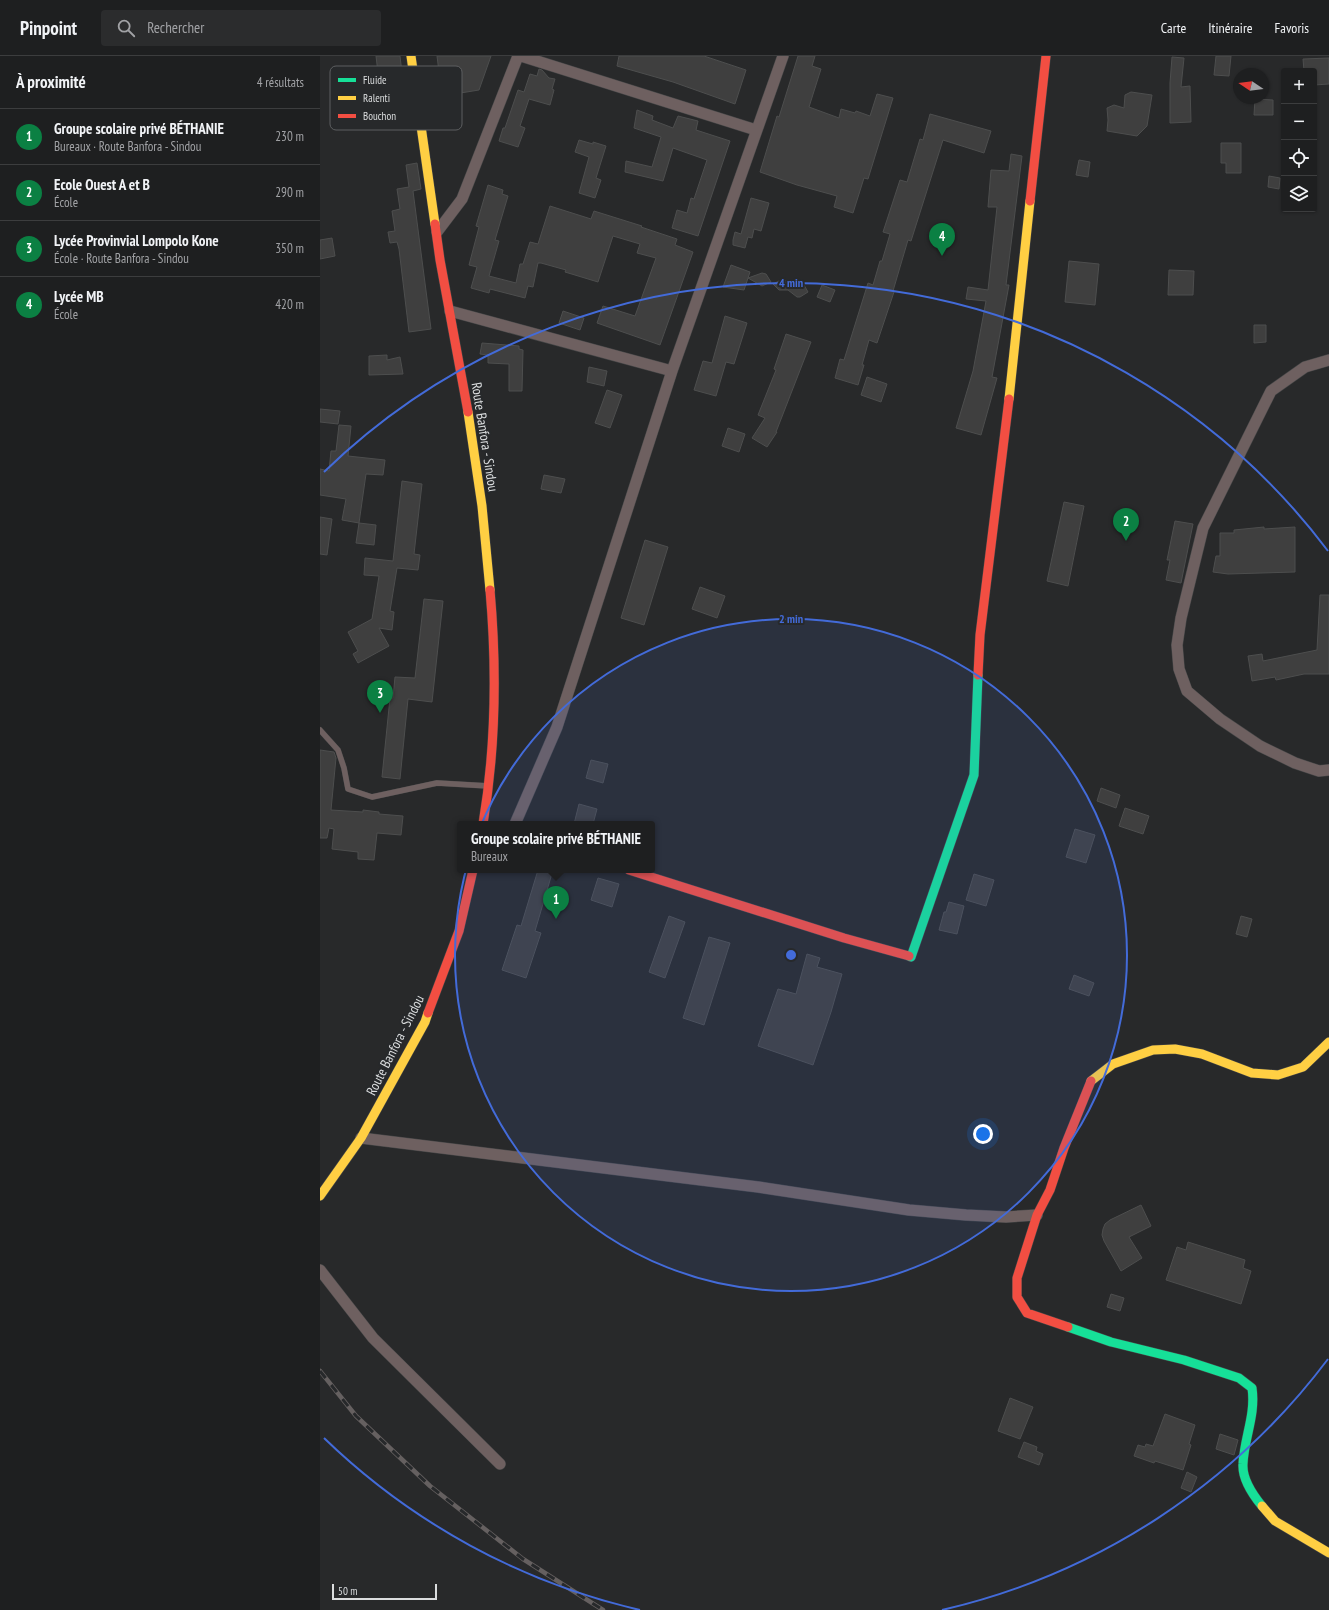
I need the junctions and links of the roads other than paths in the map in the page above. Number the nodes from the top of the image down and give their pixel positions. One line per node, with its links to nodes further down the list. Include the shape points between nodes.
1 (411, 56): 6 (street, Route Banfora - Sindou)
2 (518, 56): 9 (street, via 462,199)
3 (521, 56): 8 (street)
4 (783, 56): 8 (street)
5 (1046, 56): 19 (street, via 980,635 974,775 911,957)
6 (412, 66)
7 (422, 130): 9 (street, Route Banfora - Sindou)
8 (756, 130): 12 (street)
9 (437, 232): 10 (street, Route Banfora - Sindou)
10 (450, 312): 12 (street); 15 (street, Route Banfora - Sindou, via 482,506 494,636 495,704)
11 (1329, 360): 14 (street, via 1304,367 1271,391 1203,528 1177,645 1179,669 1187,691 1220,719 1260,746 1295,763 1319,771)
12 (672, 371): 17 (street, via 557,727)
13 (320, 730): 15 (lane, via 338,750 348,789 372,797 437,783)
14 (1329, 770)
15 (489, 786): 16 (street, Route Banfora - Sindou)
16 (483, 821)
17 (515, 821)
18 (472, 873): 21 (street, Route Banfora - Sindou, via 459,931 425,1022)
19 (638, 873)
20 (1329, 1042): 23 (street, via 1303,1067 1278,1075 1252,1073 1202,1054 1175,1049 1153,1050 1112,1064 1090,1082 1050,1190)
21 (361, 1138): 22 (street, Route Banfora - Sindou); 23 (street, via 758,1187 909,1210 990,1216)
22 (320, 1196)
23 (1037, 1215): 26 (street, via 1017,1278 1018,1297 1027,1313 1111,1342 1184,1360 1239,1378 1252,1388 1254,1402 1243,1465 1245,1477 1255,1498 1275,1521)
24 (320, 1270): 25 (street, via 373,1338)
25 (500, 1464)
26 (1329, 1554)

